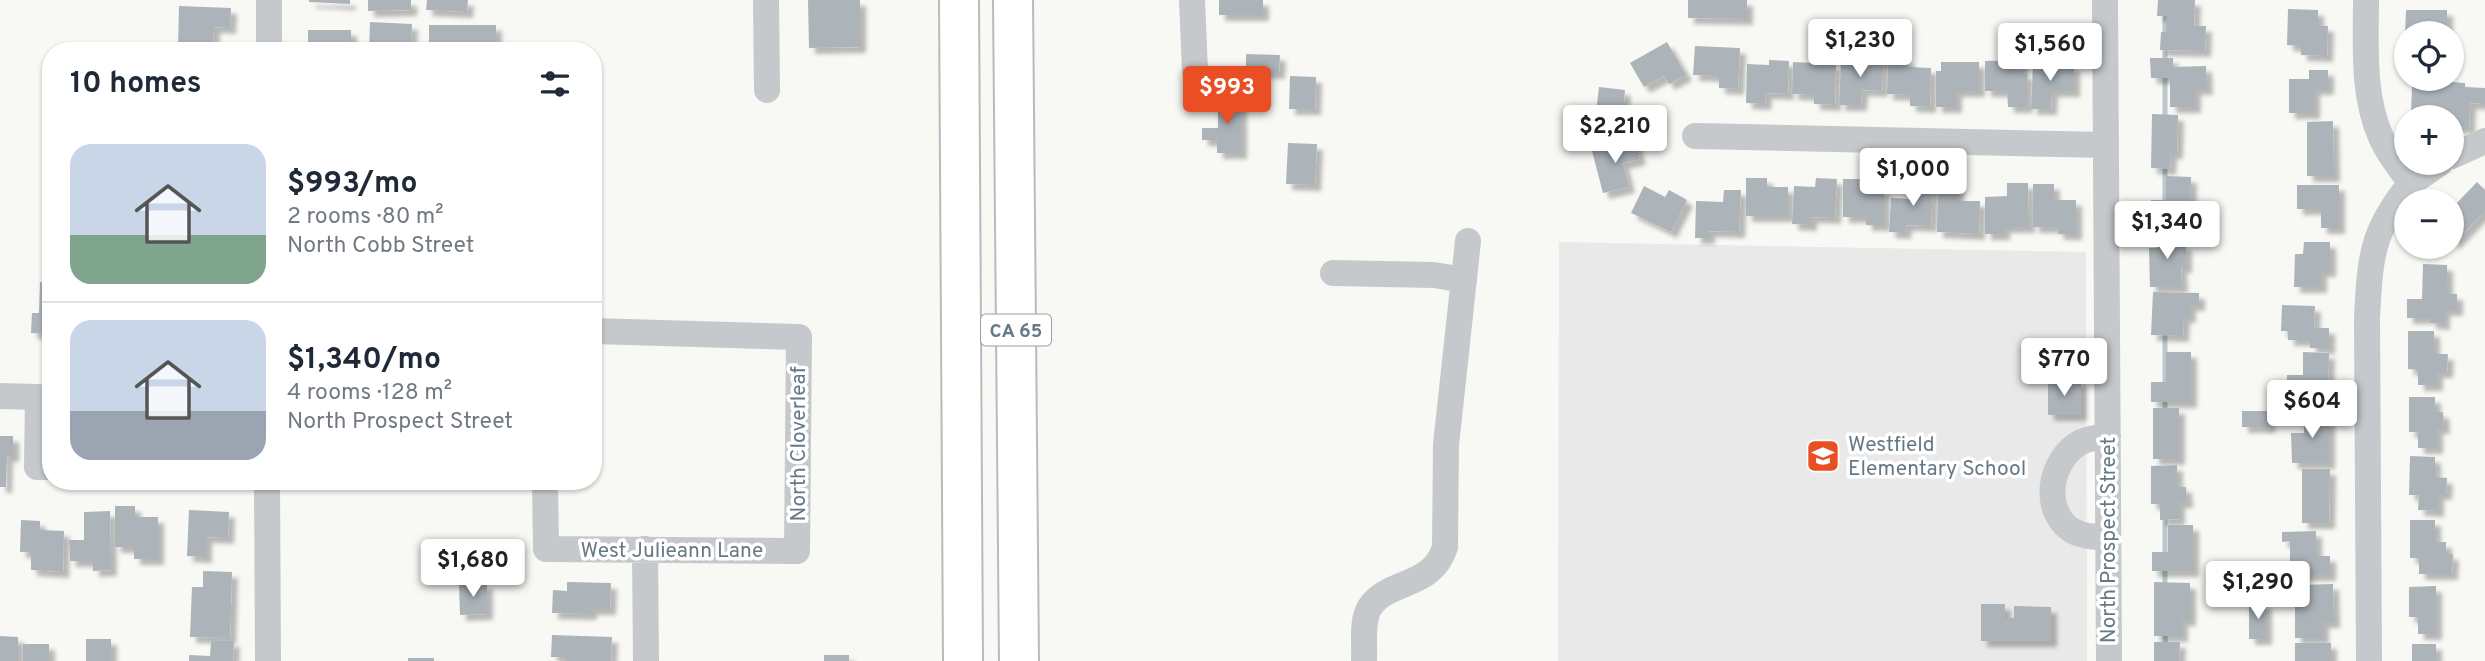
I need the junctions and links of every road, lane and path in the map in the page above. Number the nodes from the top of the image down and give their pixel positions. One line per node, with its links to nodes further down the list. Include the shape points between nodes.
1 (269, 0): 8 (street)
2 (766, 0): 10 (street)
3 (959, 0): 31 (highway, CA 65)
4 (1013, 0): 32 (highway, CA 65)
5 (1192, 0): 9 (street)
6 (2105, 0): 13 (street, North Prospect Street)
7 (2366, 0): 16 (street, via 2372,109 2386,148)
8 (269, 42)
9 (1195, 71)
10 (767, 90)
11 (1696, 136): 13 (street)
12 (2485, 141): 14 (street)
13 (2106, 145): 22 (street, North Prospect Street)
14 (2464, 151)
15 (2423, 175): 16 (street)
16 (2411, 183): 35 (street, via 2381,226 2370,273)
17 (1468, 241): 19 (street)
18 (1333, 272): 19 (street)
19 (1464, 280): 33 (street, via 1446,445 1445,547 1441,561 1430,571 1379,597 1369,607)
20 (602, 331): 28 (street, North Cloverleaf, via 799,337)
21 (0, 396): 23 (street, via 38,397 37,467)
22 (2108, 436): 26 (street, North Prospect Street); 26 (street, via 2084,440 2070,449 2054,473 2053,486 2056,509 2071,530)
23 (42, 467)
24 (267, 490): 29 (street)
25 (545, 490): 27 (street, West Julieann Lane, via 545,549)
26 (2108, 537): 34 (street, North Prospect Street)
27 (645, 549): 28 (street, West Julieann Lane); 30 (street)
28 (797, 551)
29 (268, 661)
30 (646, 661)
31 (963, 661)
32 (1019, 661)
33 (1364, 661)
34 (2109, 661)
35 (2369, 661)

